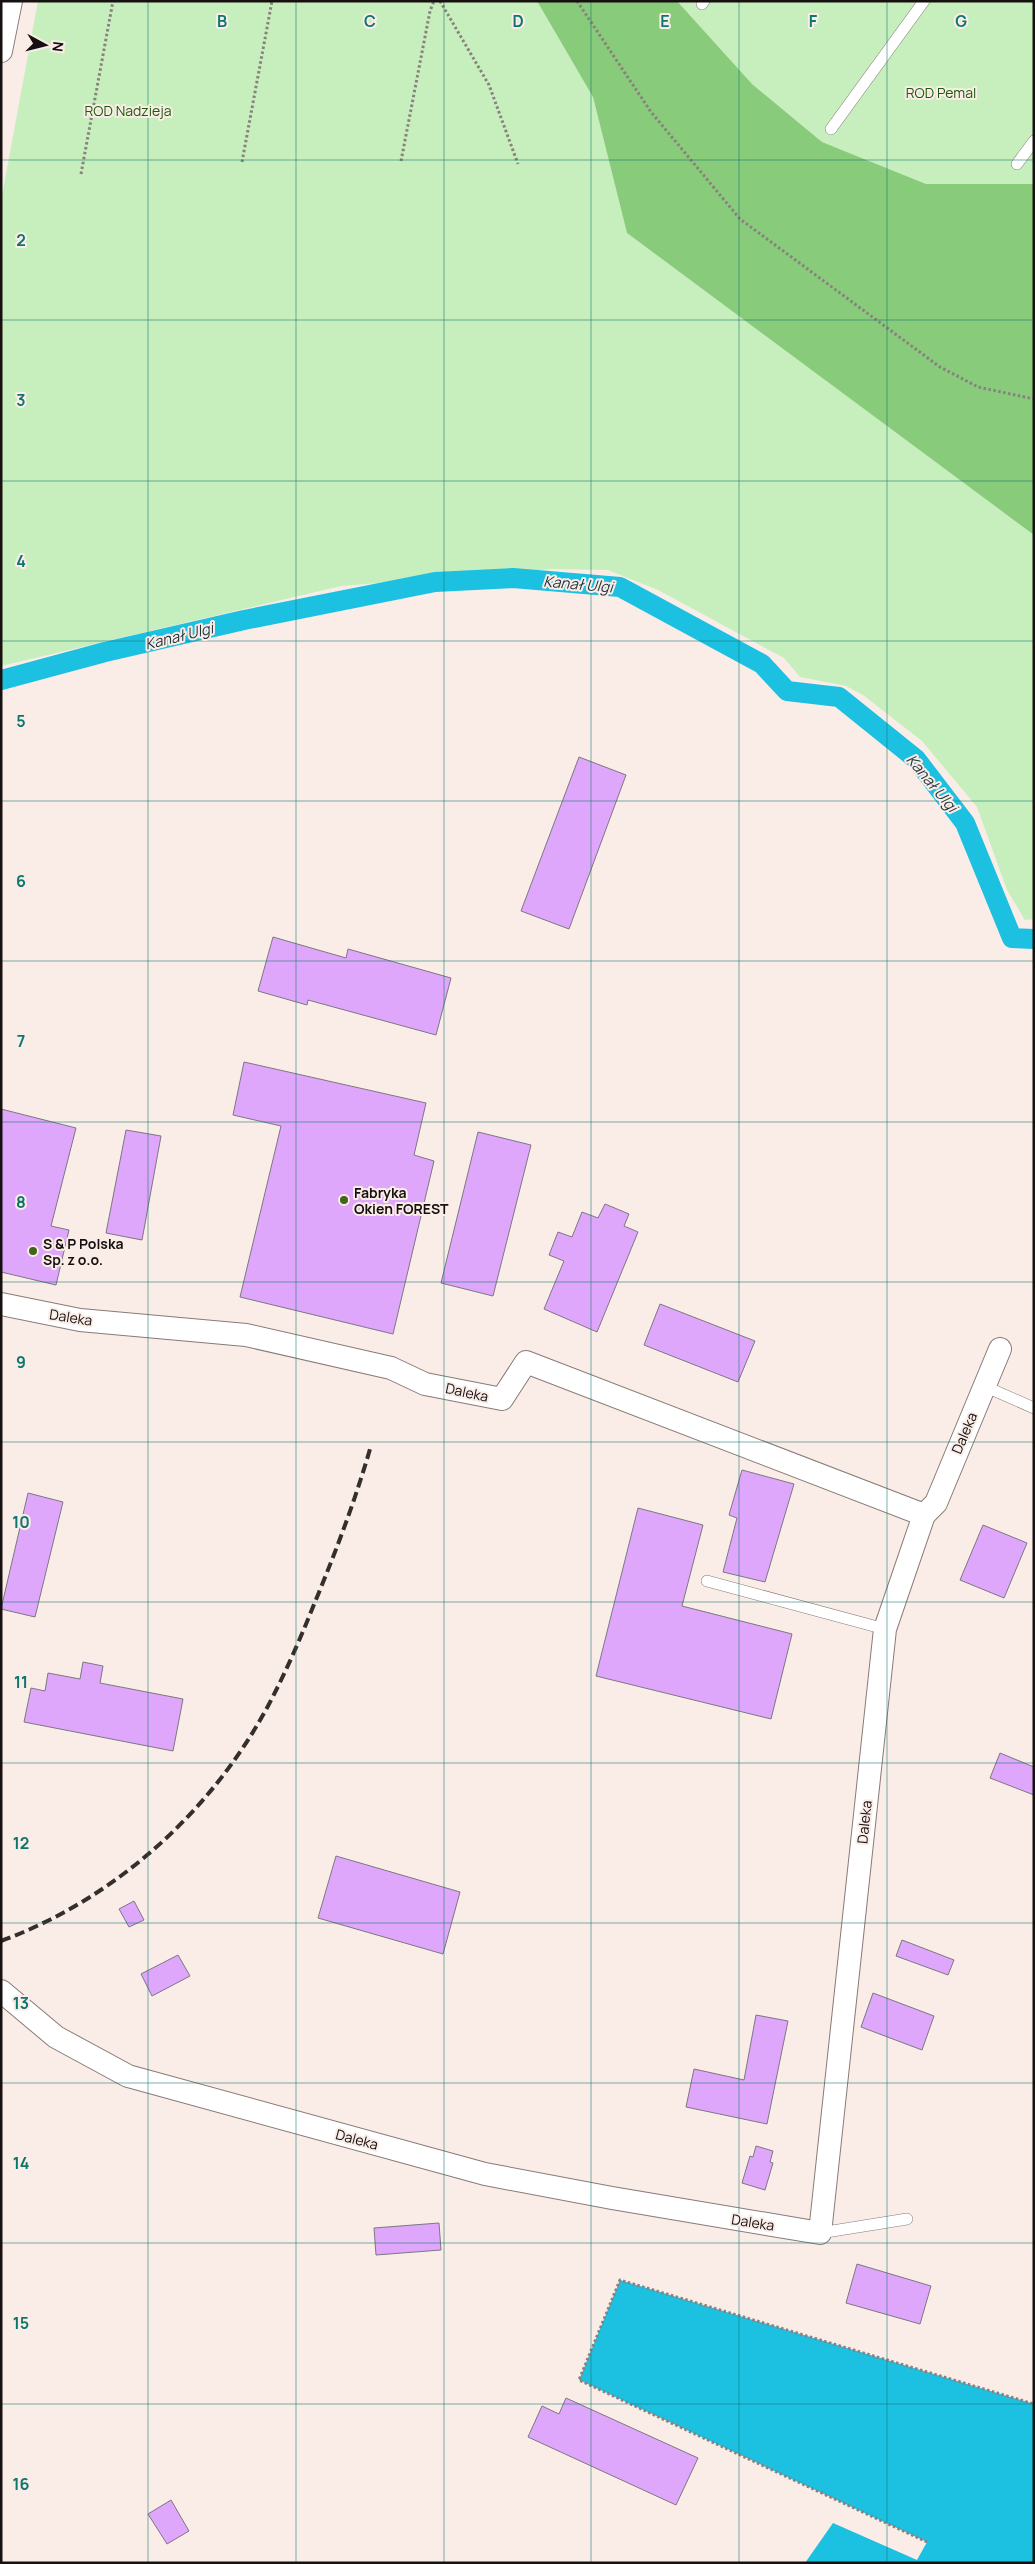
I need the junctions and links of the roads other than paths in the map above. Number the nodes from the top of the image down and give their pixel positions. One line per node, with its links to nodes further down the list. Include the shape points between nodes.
1 (11, 1): 3 (street)
2 (924, 1): 4 (lane)
3 (1, 51)
4 (831, 129)
5 (1034, 141): 6 (lane)
6 (1017, 164)
7 (1, 1304): 11 (street, Daleka, via 80,1320 246,1335 391,1368 425,1384 502,1399 526,1362)
8 (1000, 1349): 9 (street, Daleka)
9 (984, 1386): 10 (lane); 11 (street, Daleka, via 936,1503)
10 (1034, 1408)
11 (924, 1514): 13 (street, Daleka)
12 (707, 1581): 13 (lane)
13 (885, 1630): 16 (street, Daleka)
14 (1, 1991): 16 (street, Daleka, via 56,2037 128,2076 485,2174)
15 (907, 2219): 16 (lane)
16 (820, 2233)

